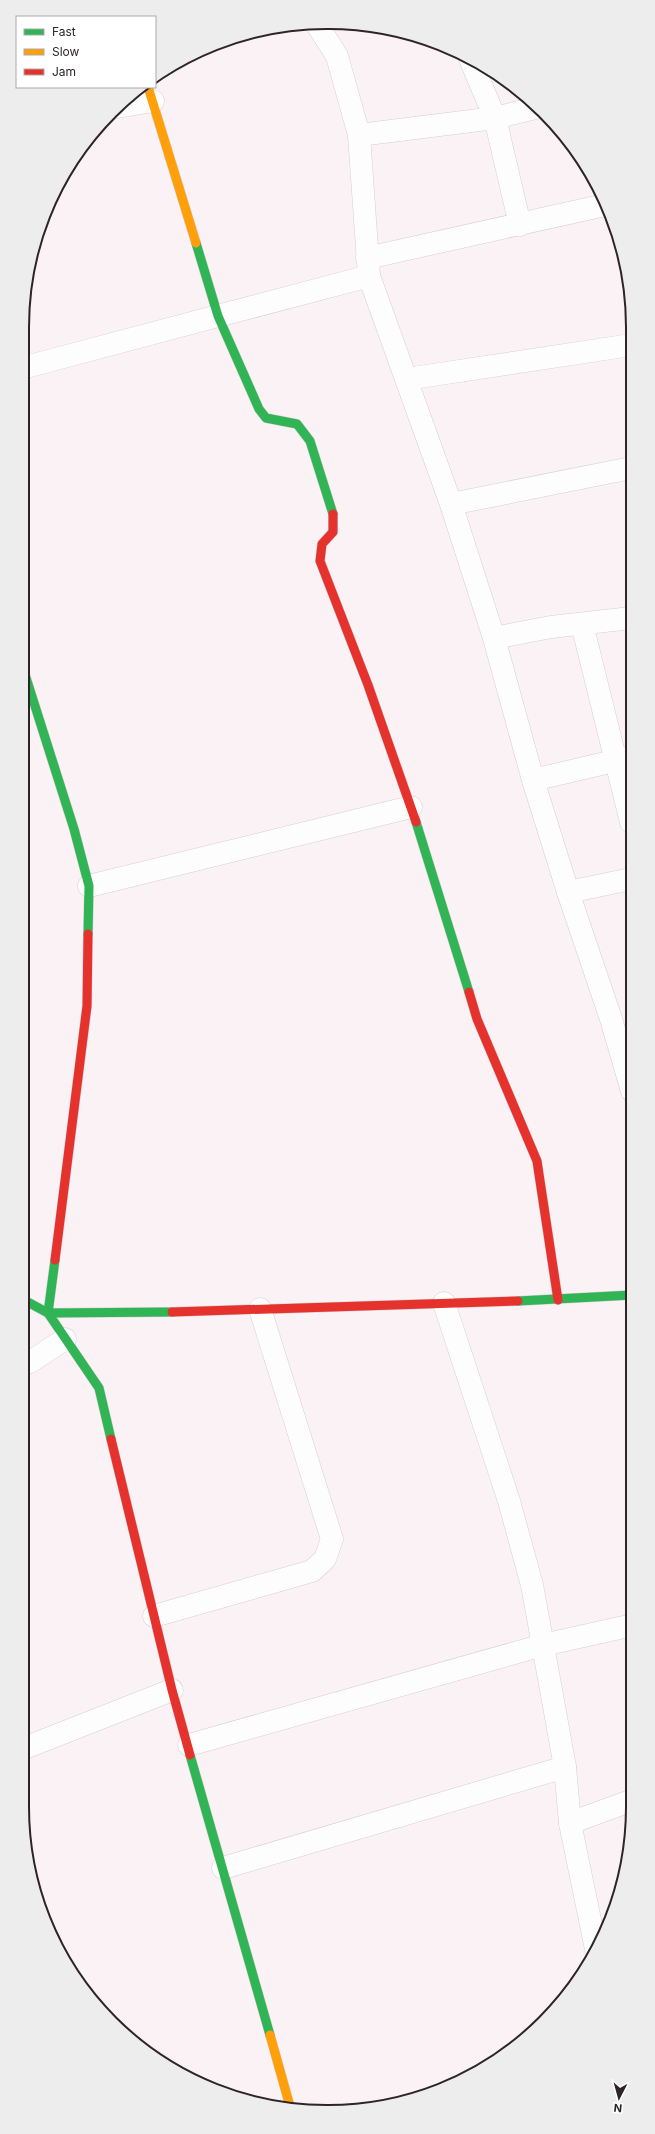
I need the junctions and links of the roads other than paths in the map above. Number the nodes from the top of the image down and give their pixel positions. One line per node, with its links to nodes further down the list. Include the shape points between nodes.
1 (320, 29): 7 (street, via 337,56)
2 (473, 67): 6 (street)
3 (150, 94): 4 (street); 11 (street)
4 (135, 100)
5 (531, 109): 6 (street)
6 (495, 118): 7 (street); 9 (street)
7 (358, 134): 10 (street)
8 (600, 206): 9 (street)
9 (520, 225): 10 (street)
10 (368, 267): 11 (street); 14 (street)
11 (218, 316): 13 (street); 24 (street, via 259,409 266,418 296,424 310,441 334,516 333,532 322,544 320,561 323,572 368,685)
12 (626, 346): 14 (street)
13 (29, 366)
14 (406, 379): 16 (street)
15 (626, 469): 16 (street)
16 (451, 504): 19 (street)
17 (626, 619): 18 (street)
18 (582, 624): 19 (street); 21 (street)
19 (494, 638): 23 (street)
20 (29, 687): 26 (street, via 74,829)
21 (624, 759): 22 (street); 23 (street)
22 (626, 777)
23 (533, 780): 27 (street)
24 (411, 807): 26 (street); 30 (street, via 477,1019 537,1161)
25 (626, 880): 27 (street)
26 (89, 886): 34 (street, via 87,1006)
27 (568, 892): 28 (street)
28 (626, 1070)
29 (626, 1295): 30 (street)
30 (558, 1300): 32 (street)
31 (29, 1303): 34 (street)
32 (444, 1303): 33 (street); 39 (street, via 509,1501 532,1585)
33 (260, 1309): 34 (street); 37 (street, via 332,1539 325,1559 312,1571)
34 (48, 1314): 35 (street)
35 (65, 1339): 36 (street); 37 (street, via 98,1388)
36 (29, 1362)
37 (154, 1616): 40 (street)
38 (626, 1627): 39 (street)
39 (543, 1645): 41 (street); 43 (street)
40 (172, 1690): 41 (street); 42 (street)
41 (189, 1745): 46 (street)
42 (29, 1746)
43 (565, 1767): 45 (street); 46 (street)
44 (626, 1803): 45 (street)
45 (570, 1823): 47 (street)
46 (223, 1868): 48 (street)
47 (594, 1940)
48 (289, 2102)

